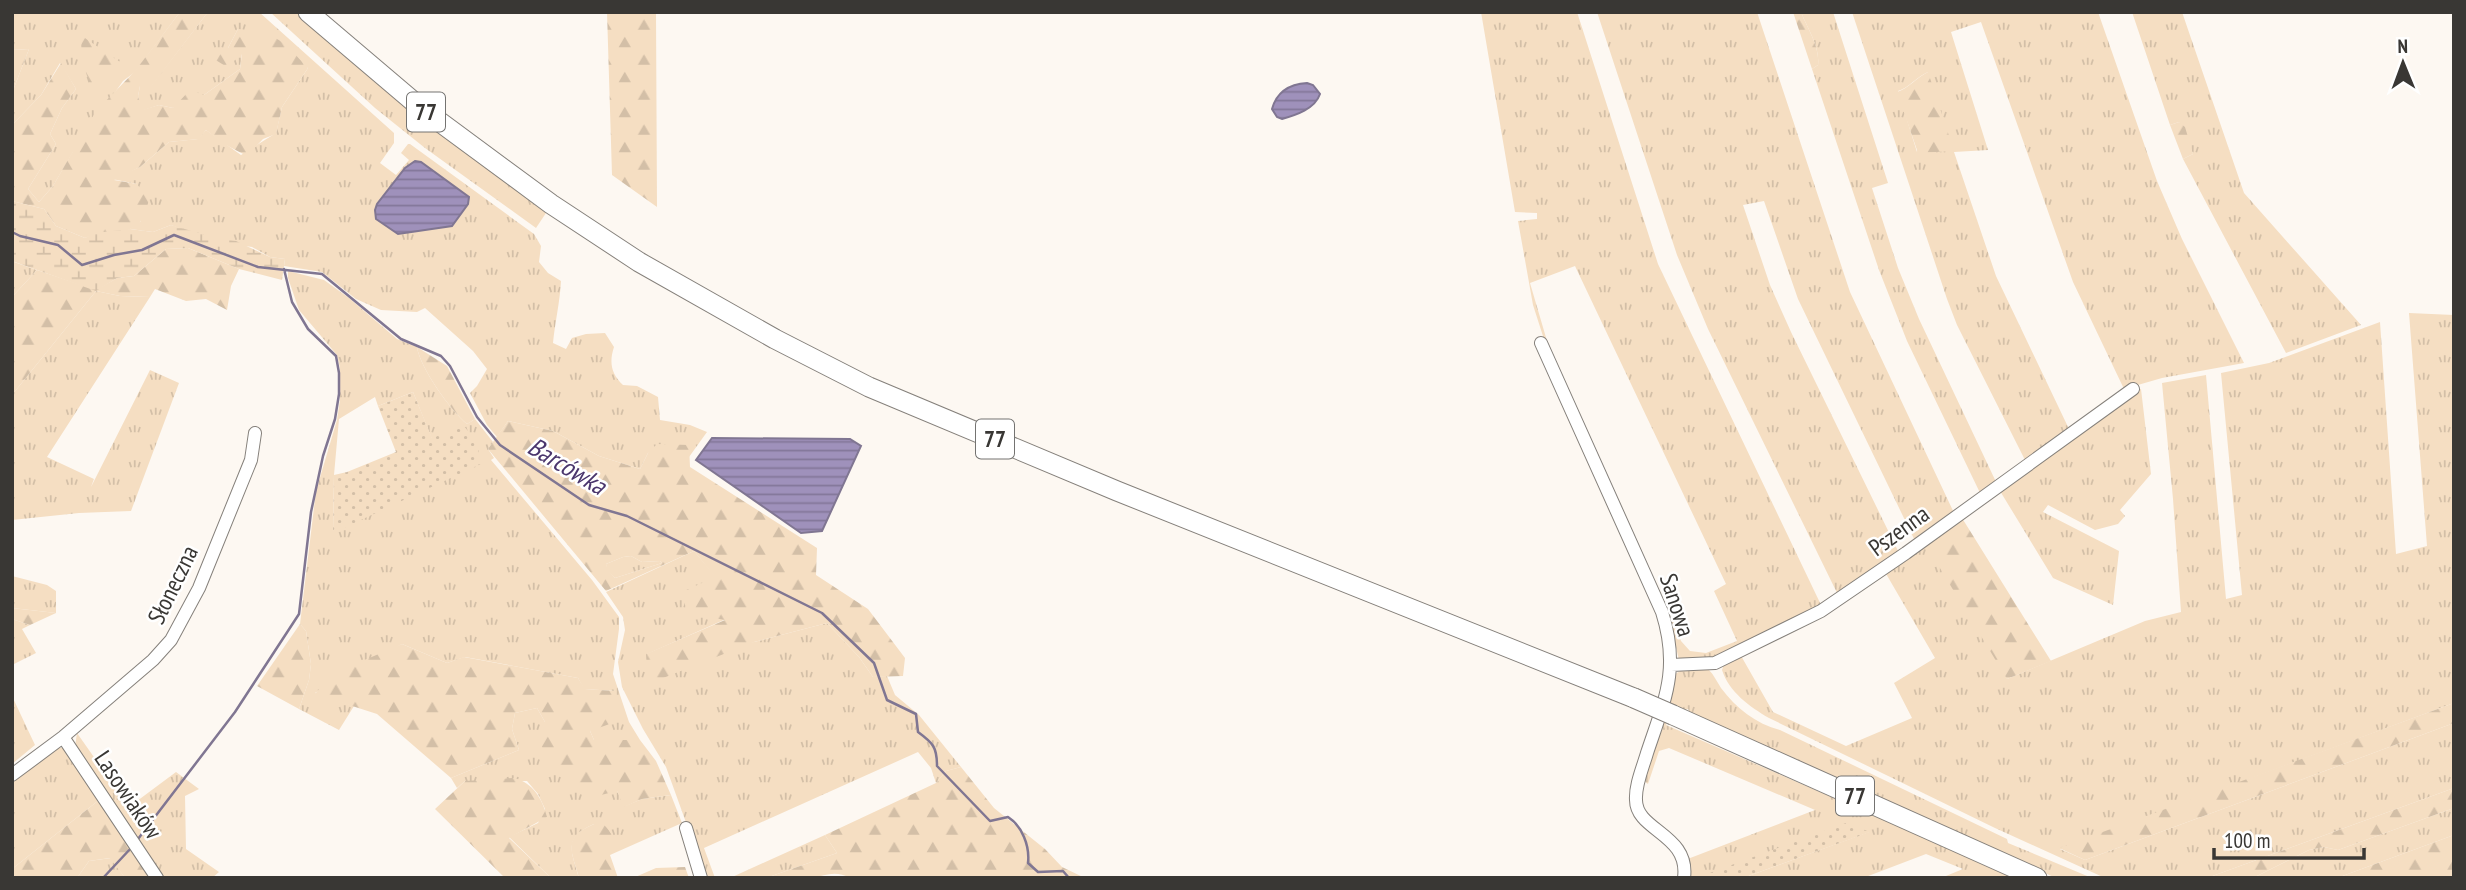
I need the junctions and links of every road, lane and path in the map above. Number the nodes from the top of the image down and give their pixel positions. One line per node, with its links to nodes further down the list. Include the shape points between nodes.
1 (309, 12): 12 (main road, 77, bridge, via 421,108 551,204 639,262 775,340 882,393 1634,698)
2 (1541, 343): 5 (street, Sanowa, via 1662,612)
3 (2133, 389): 5 (street, Pszenna, via 1821,611 1715,663)
4 (255, 433): 6 (street, Słoneczna, via 251,460 185,618 153,660)
5 (1671, 665): 11 (street, Sanowa, via 1636,802 1640,816 1675,846 1684,862)
6 (63, 737): 7 (street, Słoneczna); 9 (street, Lasowiaków)
7 (12, 775)
8 (686, 828): 10 (street)
9 (157, 878)
10 (702, 878)
11 (1684, 878)
12 (2037, 878)

